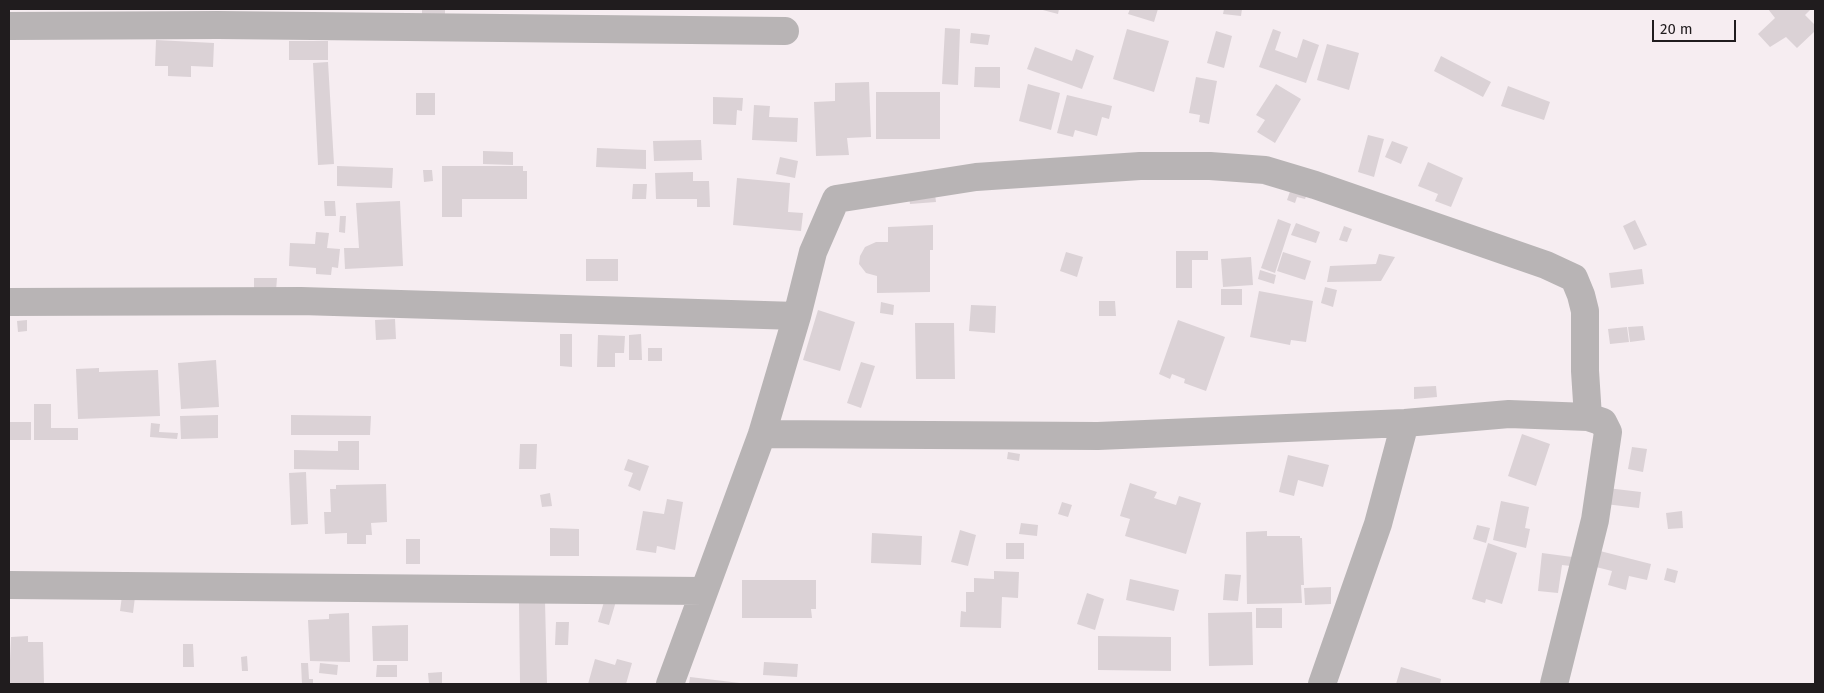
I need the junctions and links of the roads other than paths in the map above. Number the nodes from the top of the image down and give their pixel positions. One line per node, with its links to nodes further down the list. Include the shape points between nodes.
1 (9, 26): 2 (street)
2 (785, 31)
3 (9, 302): 4 (street, via 301,301)
4 (797, 316): 5 (street, via 813,252 836,200 976,177 1015,174 1140,166 1265,170 1546,265 1574,278 1585,311 1584,371); 7 (street)
5 (1588, 417): 6 (street, via 1510,414); 12 (street, via 1603,422 1608,432 1595,520)
6 (1405, 422): 7 (street, via 1098,436); 11 (street, via 1378,524)
7 (762, 434): 9 (street)
8 (9, 586): 9 (street)
9 (703, 591): 10 (street)
10 (670, 684)
11 (1322, 684)
12 (1554, 684)

